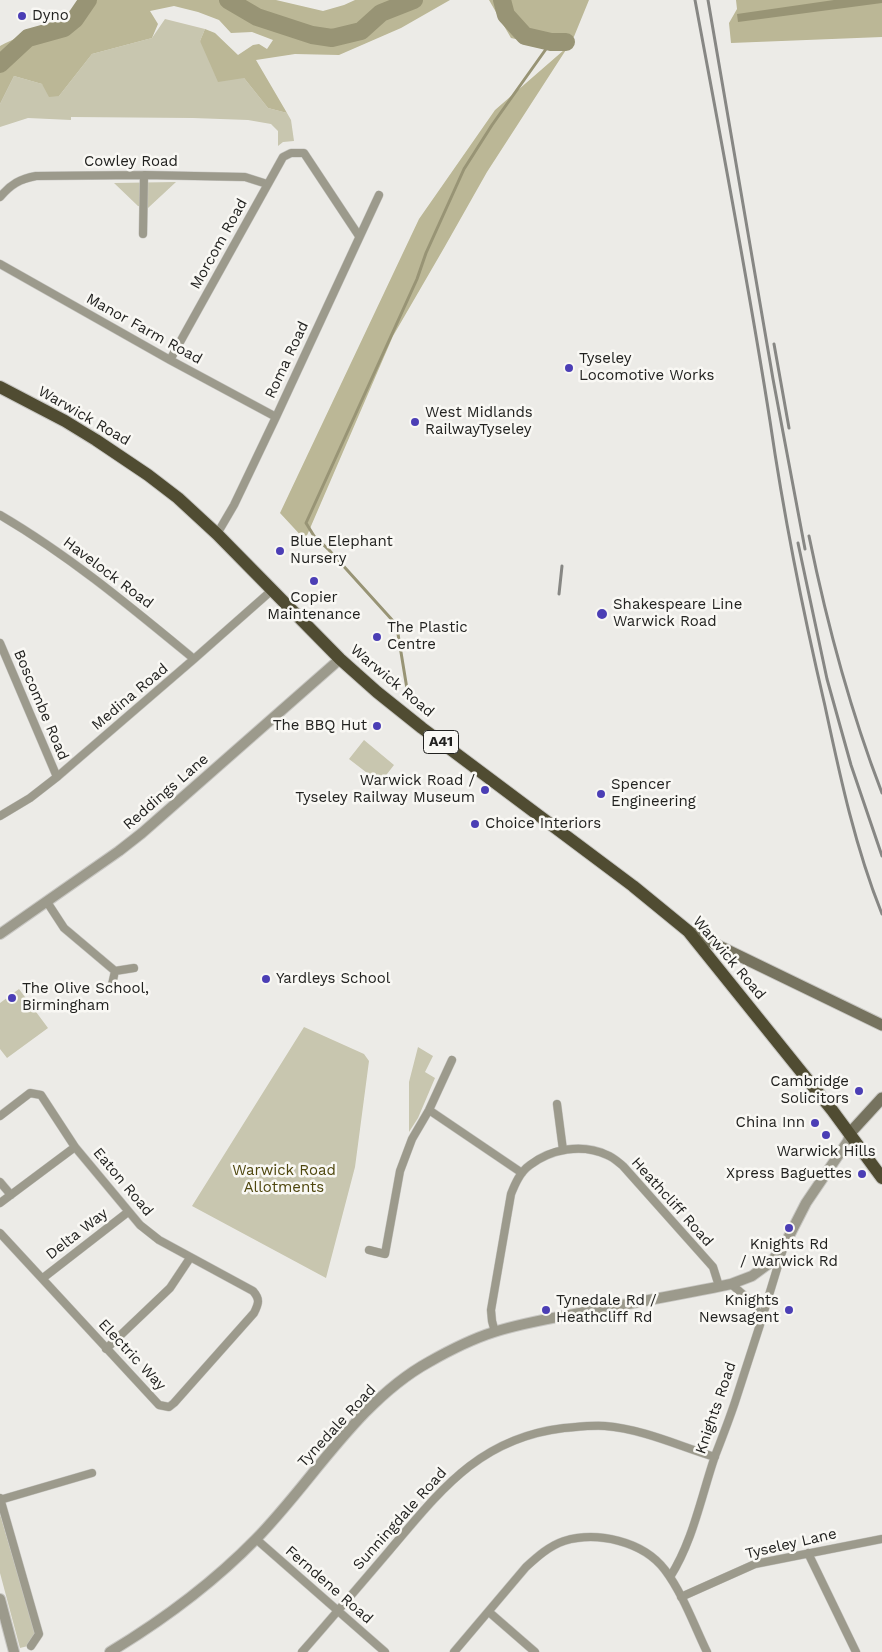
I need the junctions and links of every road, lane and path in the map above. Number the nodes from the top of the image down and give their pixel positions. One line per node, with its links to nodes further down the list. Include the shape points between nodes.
1 (144, 175): 2 (street, Cowley Road, via 245,177); 4 (street, Cowley Road, via 22,178 10,185); 5 (street)
2 (267, 184): 6 (street, Morcom Road, via 283,157 291,153 304,154); 8 (street, Morcom Road)
3 (379, 195): 6 (street, Roma Road)
4 (0, 197)
5 (143, 234)
6 (359, 236): 10 (street, Roma Road)
7 (0, 264): 8 (street, Manor Farm Road)
8 (170, 360): 10 (street, Manor Farm Road)
9 (0, 387): 12 (highway, Warwick Road / A41, via 124,458 178,498)
10 (276, 417): 12 (street, Roma Road)
11 (0, 515): 15 (street, Havelock Road, via 94,579)
12 (217, 534): 13 (highway, Warwick Road / A41)
13 (272, 591): 15 (street, Medina Road); 16 (highway, Warwick Road / A41)
14 (0, 644): 17 (street, Boscombe Road)
15 (194, 659): 17 (street, Medina Road)
16 (340, 659): 19 (street, Reddings Lane, via 142,833); 20 (highway, Warwick Road / A41, via 422,728)
17 (56, 777): 18 (street, Medina Road)
18 (0, 816)
19 (47, 902): 21 (street, Reddings Lane); 25 (street, via 64,928)
20 (688, 931): 22 (main road); 23 (highway, Warwick Road / A41)
21 (0, 934)
22 (748, 960): 23 (main road, via 726,957); 27 (main road)
23 (715, 964): 33 (highway, Warwick Road / A41)
24 (134, 968): 25 (street)
25 (116, 972): 26 (street)
26 (112, 990)
27 (882, 1025)
28 (452, 1060): 31 (street)
29 (882, 1098): 33 (main road)
30 (557, 1104): 35 (street)
31 (429, 1110): 36 (street); 44 (street, via 412,1139 400,1170 385,1254)
32 (0, 1116): 34 (street, via 30,1093 41,1095)
33 (850, 1133): 37 (highway, Warwick Road / A41); 43 (street, Knights Road, via 806,1203)
34 (75, 1147): 39 (street, Eaton Road); 41 (street, Eaton Road)
35 (563, 1150): 36 (street, Heathcliff Road, via 538,1160); 48 (street, Heathcliff Road, via 591,1150 608,1155 623,1166 713,1267)
36 (522, 1173): 51 (street, Heathcliff Road, via 511,1194 494,1286 491,1310)
37 (882, 1178)
38 (0, 1182): 39 (street)
39 (11, 1195): 40 (street, Eaton Road)
40 (0, 1203)
41 (128, 1212): 45 (street, Eaton Road, via 158,1240); 46 (street, Delta Way)
42 (0, 1233): 46 (street, Electric Way)
43 (784, 1246): 47 (street, Knights Road, via 771,1262 752,1276); 50 (street, Knights Road)
44 (369, 1250)
45 (190, 1258): 49 (street, Eaton Road); 52 (street, via 170,1288)
46 (43, 1278): 52 (street, Electric Way)
47 (731, 1284): 48 (street, Knights Road); 50 (street, via 754,1303)
48 (719, 1286): 51 (street, Tynedale Road)
49 (258, 1297): 52 (street, Electric Way, via 254,1313 169,1407 159,1405)
50 (761, 1320): 53 (street, Knights Road)
51 (495, 1332): 56 (street, Tynedale Road, via 429,1362 373,1405)
52 (106, 1348)
53 (715, 1457): 59 (street, Knights Road, via 684,1550); 62 (street, Sunningdale Road, via 635,1431 604,1426 551,1430 510,1442 467,1467 450,1482)
54 (92, 1473): 55 (street)
55 (0, 1499): 64 (street, via 39,1634)
56 (256, 1539): 62 (street, Ferndene Road); 66 (street, Tynedale Road, via 179,1607)
57 (882, 1539): 58 (street, Tyseley Lane)
58 (808, 1553): 60 (street, Tyseley Lane, via 755,1564); 72 (street)
59 (670, 1577): 60 (street); 63 (street, via 658,1562 626,1543 596,1537 565,1541 531,1562)
60 (681, 1597): 71 (street)
61 (0, 1599): 65 (street)
62 (338, 1611): 67 (street, Sunningdale Road); 68 (street, Ferndene Road)
63 (488, 1612): 69 (street); 70 (street)
64 (31, 1646)
65 (14, 1652)
66 (110, 1652)
67 (302, 1652)
68 (385, 1652)
69 (454, 1652)
70 (535, 1652)
71 (707, 1652)
72 (856, 1652)

